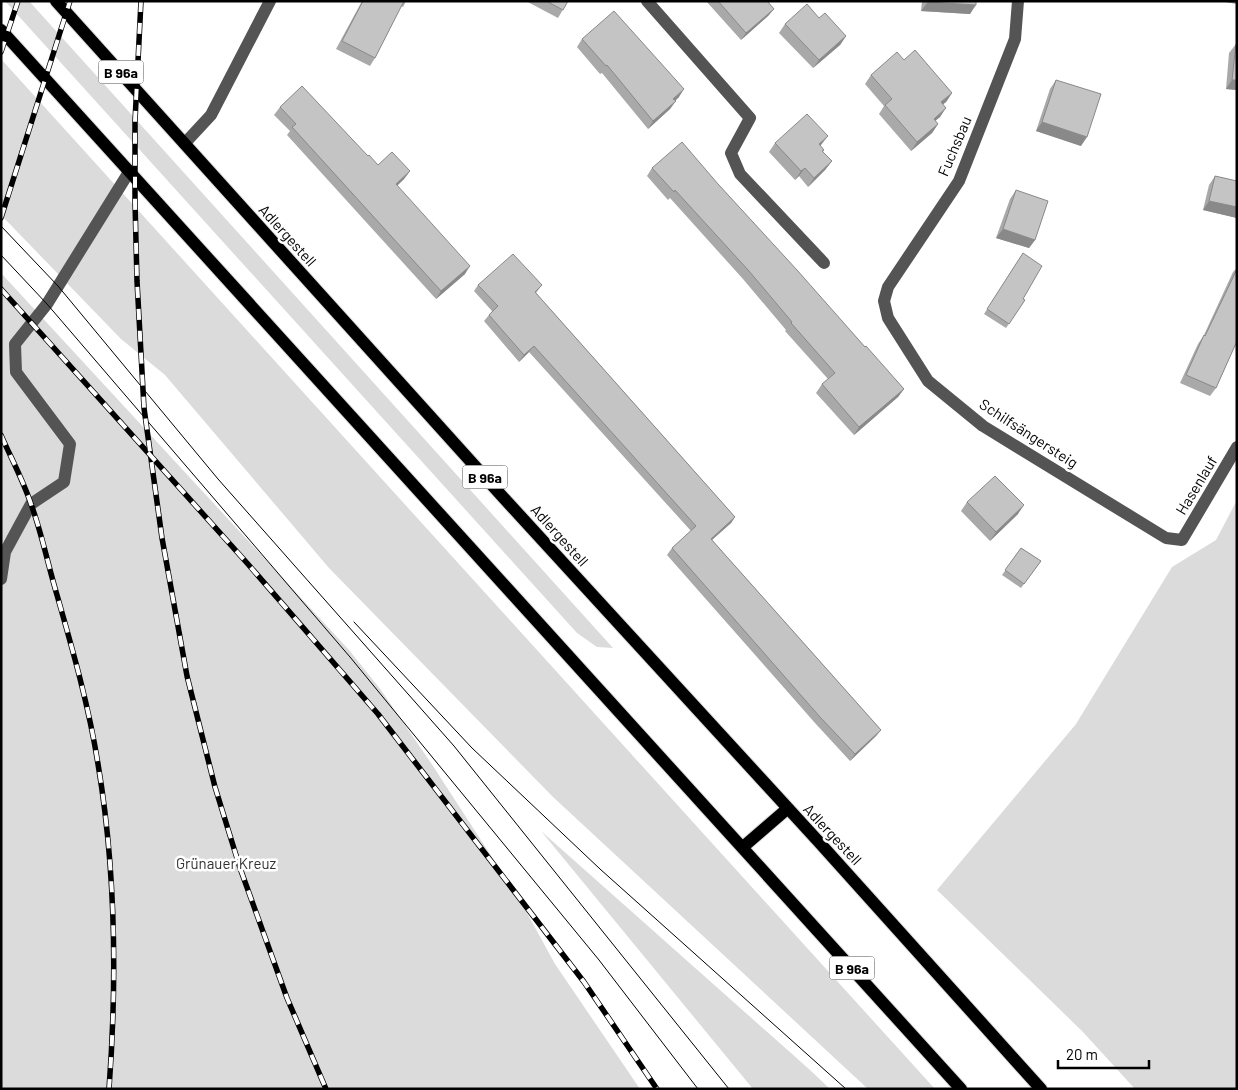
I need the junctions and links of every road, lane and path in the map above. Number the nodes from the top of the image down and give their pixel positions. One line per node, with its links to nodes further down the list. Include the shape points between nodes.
1 (56, 1): 6 (main road, Adlergestell / B 96a)
2 (270, 1): 6 (street, via 211,115)
3 (647, 1): 8 (street, via 750,118 731,153 740,174)
4 (1018, 1): 9 (street, Fuchsbau, via 1015,39 959,182 888,287 884,301)
5 (1, 30): 7 (main road, B 96a)
6 (185, 143): 13 (main road, Adlergestell / B 96a)
7 (129, 172): 12 (street, via 47,304 15,344 16,372 70,444 64,482 31,504 5,552); 14 (main road, B 96a)
8 (824, 263)
9 (888, 318): 11 (street, Schilfsängersteig, via 928,381 983,426 1166,538)
10 (1237, 447): 11 (street, Hasenlauf)
11 (1182, 540)
12 (1, 579)
13 (787, 808): 14 (main road); 16 (main road, Adlergestell / B 96a)
14 (743, 847): 15 (main road, B 96a)
15 (961, 1089)
16 (1041, 1089)

